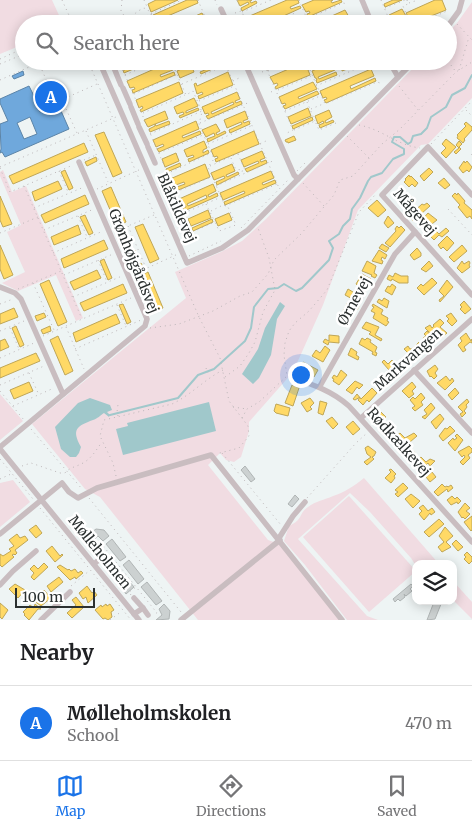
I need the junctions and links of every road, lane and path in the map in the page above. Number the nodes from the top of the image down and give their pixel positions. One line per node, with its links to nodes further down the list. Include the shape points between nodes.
1 (62, 0): 23 (path)
2 (122, 0): 24 (path)
3 (144, 0): 18 (path)
4 (182, 0): 22 (path)
5 (198, 0): 26 (path)
6 (237, 0): 19 (path)
7 (270, 0): 19 (path)
8 (299, 0): 29 (path)
9 (362, 0): 31 (street)
10 (381, 0): 16 (path)
11 (406, 0): 15 (path); 16 (path)
12 (418, 0): 15 (path)
13 (462, 0): 35 (street)
14 (348, 4): 30 (path, via 343,3)
15 (408, 4): 33 (path, via 403,6)
16 (385, 8): 32 (path)
17 (221, 9): 27 (street)
18 (148, 10): 22 (path); 25 (path, via 142,9)
19 (242, 11): 21 (path); 28 (path)
20 (446, 11): 34 (path)
21 (235, 13)
22 (151, 14)
23 (69, 15)
24 (124, 15)
25 (134, 15)
26 (204, 15)
27 (224, 15)
28 (244, 15)
29 (305, 15)
30 (316, 15)
31 (368, 15)
32 (388, 15)
33 (407, 15)
34 (437, 15)
35 (456, 15)
36 (457, 24): 37 (path)
37 (469, 37): 38 (path); 61 (path)
38 (472, 40)
39 (15, 52): 41 (path)
40 (15, 58): 43 (path)
41 (0, 59)
42 (472, 62): 61 (path)
43 (0, 64)
44 (22, 70): 70 (path)
45 (42, 70): 88 (path)
46 (92, 70): 72 (path)
47 (103, 70): 67 (street, Blåkildevej)
48 (112, 70): 67 (street)
49 (116, 70): 77 (street)
50 (119, 70): 64 (path)
51 (135, 70): 64 (path)
52 (175, 70): 65 (path)
53 (214, 70): 73 (path)
54 (228, 70): 71 (path)
55 (248, 70): 142 (street)
56 (268, 70): 62 (path); 78 (path)
57 (310, 70): 66 (path)
58 (355, 70): 76 (path)
59 (393, 70): 69 (street)
60 (406, 70): 69 (street, Blåkildevej)
61 (459, 70): 63 (path)
62 (262, 72)
63 (456, 72): 97 (path)
64 (124, 75): 80 (path)
65 (177, 75): 73 (path); 80 (path)
66 (312, 76): 76 (path); 78 (path)
67 (106, 78): 83 (street, Blåkildevej)
68 (239, 78): 71 (path)
69 (397, 79): 97 (path); 105 (street, Blåkildevej)
70 (0, 80)
71 (233, 81): 75 (path)
72 (98, 84): 84 (path); 102 (path)
73 (181, 84): 81 (path)
74 (384, 84): 90 (path, via 377,82)
75 (235, 86): 85 (path); 91 (path)
76 (316, 86): 82 (path)
77 (123, 88): 83 (street); 92 (street)
78 (276, 90): 79 (path); 95 (path)
79 (271, 92)
80 (133, 94): 99 (path)
81 (186, 95): 85 (path, via 193,91); 99 (path)
82 (320, 96): 86 (path); 90 (path)
83 (115, 97): 101 (street, Blåkildevej)
84 (62, 100): 88 (path); 113 (path)
85 (198, 101): 98 (path)
86 (307, 101): 95 (path); 96 (path)
87 (472, 101): 94 (path)
88 (56, 102): 93 (path)
89 (250, 102): 91 (path)
90 (324, 104): 96 (path)
91 (243, 106): 106 (path); 107 (path)
92 (131, 108): 101 (street); 108 (street)
93 (41, 109)
94 (465, 109): 100 (path); 121 (path)
95 (285, 110): 110 (path)
96 (310, 110): 103 (path)
97 (419, 110): 116 (path)
98 (202, 111): 106 (path); 114 (path)
99 (141, 114): 114 (path)
100 (472, 116)
101 (123, 117): 117 (street, Blåkildevej)
102 (113, 118): 109 (path); 138 (path)
103 (315, 121): 104 (path, via 319,130); 110 (path)
104 (336, 123)
105 (353, 123): 112 (street, Blåkildevej); 116 (path, via 373,127)
106 (199, 124): 115 (path)
107 (252, 126): 119 (path); 120 (path)
108 (140, 128): 117 (street); 122 (street)
109 (86, 130): 113 (path); 125 (path)
110 (293, 130): 111 (path)
111 (287, 132)
112 (343, 133): 129 (path); 142 (street, Blåkildevej)
113 (77, 134): 136 (path)
114 (150, 134): 123 (path)
115 (203, 134): 119 (path); 123 (path)
116 (391, 136): 121 (path, via 407,147); 129 (path)
117 (132, 137): 127 (street, Blåkildevej)
118 (266, 141): 120 (path)
119 (208, 144): 124 (path)
120 (260, 144): 126 (path); 133 (path)
121 (428, 147): 156 (street); 178 (street, Mågevej, via 382,195)
122 (149, 148): 127 (street); 132 (street)
123 (159, 153): 139 (path)
124 (212, 153): 135 (path, via 214,159); 139 (path)
125 (96, 154): 131 (path); 143 (path)
126 (238, 154): 128 (path); 128 (path, via 245,170 240,172)
127 (140, 156): 134 (street, Blåkildevej)
128 (230, 157): 135 (path)
129 (370, 158): 161 (path, via 353,176 340,180)
130 (275, 160): 133 (path)
131 (79, 162): 137 (path); 144 (street, Grønhøjgårdsvej)
132 (155, 163)
133 (269, 163): 145 (path); 148 (path)
134 (145, 167): 138 (path); 155 (street, Blåkildevej)
135 (208, 167): 141 (path)
136 (0, 168): 147 (path, via 10,192)
137 (59, 171): 147 (path); 153 (path)
138 (136, 171): 143 (path); 167 (path)
139 (167, 173): 140 (path); 152 (path)
140 (162, 176)
141 (212, 177): 148 (path); 152 (path)
142 (298, 179): 161 (path); 172 (street, Blåkildevej)
143 (109, 183): 151 (path)
144 (89, 184): 150 (path); 151 (street, Grønhøjgårdsvej)
145 (277, 184): 149 (path); 160 (path)
146 (75, 185): 150 (path)
147 (24, 186): 163 (path)
148 (216, 186): 157 (path)
149 (279, 189)
150 (77, 190): 153 (path)
151 (92, 191): 162 (street, Grønhøjgårdsvej)
152 (175, 192): 166 (path)
153 (69, 193): 163 (path)
154 (377, 193): 244 (path, via 359,212 327,290 289,331 284,355 287,376)
155 (157, 195): 159 (street, via 166,188); 168 (street, Blåkildevej)
156 (472, 196)
157 (220, 197): 158 (path); 160 (path)
158 (206, 203): 165 (path); 166 (path)
159 (174, 206): 168 (street); 176 (street)
160 (225, 206): 165 (path); 171 (path, via 236,225 219,232)
161 (325, 206): 189 (path, via 274,260)
162 (98, 207): 169 (path); 177 (street, Grønhøjgårdsvej)
163 (34, 208): 170 (path)
164 (448, 209): 182 (path)
165 (210, 211): 171 (path)
166 (184, 212): 176 (path)
167 (154, 214): 173 (path); 186 (path)
168 (166, 215): 181 (street, Blåkildevej)
169 (78, 216): 174 (path); 183 (path)
170 (38, 217): 174 (path); 179 (path)
171 (215, 222): 176 (path)
172 (256, 222): 181 (street, Blåkildevej, via 234,242 187,263); 189 (path)
173 (128, 226): 177 (path); 188 (path)
174 (44, 230): 184 (path)
175 (95, 230): 180 (path)
176 (186, 230): 181 (street)
177 (109, 231): 180 (path); 185 (street, Grønhøjgårdsvej)
178 (415, 232): 199 (street, Mågevej); 235 (street, Ørnevej, via 395,254)
179 (0, 233)
180 (96, 234): 183 (path)
181 (175, 235)
182 (472, 235)
183 (88, 238): 184 (path)
184 (53, 252): 190 (path)
185 (118, 252): 187 (path); 193 (street, Grønhøjgårdsvej)
186 (173, 257): 188 (path); 207 (path)
187 (98, 260): 191 (path); 195 (path)
188 (146, 268): 193 (path)
189 (271, 268): 207 (path, via 252,292); 231 (path, via 275,290 263,312 255,342 240,366)
190 (61, 271): 191 (path); 196 (path)
191 (63, 275): 202 (path)
192 (114, 275): 194 (path)
193 (127, 275): 194 (path); 201 (street, Grønhøjgårdsvej)
194 (116, 278): 195 (path)
195 (107, 282): 202 (path)
196 (33, 283): 198 (path); 217 (path)
197 (0, 288): 198 (street)
198 (12, 292): 200 (street)
199 (472, 295)
200 (19, 296): 204 (path); 208 (street)
201 (136, 296): 203 (path); 209 (street, Grønhøjgårdsvej)
202 (73, 297): 210 (path)
203 (125, 300): 205 (path); 206 (path)
204 (0, 304)
205 (117, 304): 210 (path); 215 (path)
206 (127, 305)
207 (199, 317): 213 (path, via 179,324); 225 (path)
208 (30, 318): 214 (path); 218 (street)
209 (146, 318): 213 (street, Grønhøjgårdsvej); 215 (path)
210 (82, 319): 212 (path)
211 (471, 323): 226 (street, Markvangen)
212 (65, 326): 217 (path); 219 (path)
213 (145, 326): 230 (street, Grønhøjgårdsvej)
214 (9, 327): 216 (path); 220 (path)
215 (126, 327): 219 (path)
216 (0, 331)
217 (54, 331): 218 (path)
218 (39, 339): 220 (path); 222 (street)
219 (75, 349): 230 (path)
220 (19, 350): 221 (path)
221 (0, 358)
222 (50, 363): 223 (path); 234 (street)
223 (38, 368): 227 (path); 228 (path)
224 (206, 368): 229 (path)
225 (223, 370): 231 (path); 245 (path, via 172,404)
226 (414, 370): 247 (street, Markvangen); 250 (street)
227 (29, 372): 233 (path); 240 (path)
228 (40, 372)
229 (208, 373)
230 (86, 375): 239 (street, Grønhøjgårdsvej)
231 (225, 378): 243 (path)
232 (293, 378): 235 (street, Rødkælkevej)
233 (0, 385)
234 (59, 386): 238 (path); 239 (street)
235 (320, 386): 247 (street, Rødkælkevej, via 336,395)
236 (47, 388): 238 (path)
237 (0, 391): 242 (path)
238 (48, 391): 240 (path)
239 (63, 394): 248 (street, Grønhøjgårdsvej)
240 (39, 395): 242 (path)
241 (118, 405): 245 (path)
242 (12, 406): 248 (path)
243 (233, 406): 244 (path); 246 (path)
244 (247, 409): 246 (path)
245 (118, 416): 251 (path, via 104,420 100,436)
246 (242, 418): 253 (path, via 248,426 248,436 239,448)
247 (361, 418): 249 (street, Rødkælkevej)
248 (27, 424): 252 (street, Grønhøjgårdsvej); 256 (path)
249 (372, 429): 262 (path); 266 (street, Rødkælkevej)
250 (472, 434)
251 (102, 442): 256 (path, via 87,461); 259 (path)
252 (0, 448): 257 (street, Mølleholmen)
253 (222, 452): 254 (path); 263 (path)
254 (212, 455): 259 (street); 265 (street)
255 (0, 460): 257 (path)
256 (66, 471): 257 (path, via 60,473 32,463 24,464); 260 (path)
257 (14, 472): 258 (path); 261 (street, Mølleholmen); 261 (path)
258 (0, 479)
259 (118, 482): 260 (street)
260 (86, 494): 261 (street, via 78,498 62,483); 282 (path)
261 (39, 502): 264 (street); 270 (street, Mølleholmen); 272 (path)
262 (305, 502): 263 (street)
263 (285, 530): 265 (street)
264 (0, 534)
265 (280, 539): 282 (street); 286 (street)
266 (472, 542)
267 (36, 551): 274 (street)
268 (96, 552): 269 (street); 273 (path, via 92,547 100,542)
269 (101, 558): 270 (street); 271 (street)
270 (94, 564): 281 (street, Mølleholmen)
271 (109, 568): 273 (path, via 118,578)
272 (90, 570): 276 (path, via 71,586); 279 (path)
273 (127, 576): 275 (path)
274 (0, 585)
275 (136, 587): 277 (path, via 129,592); 280 (path, via 157,613 151,618)
276 (70, 592): 283 (street)
277 (134, 598): 278 (street)
278 (143, 608): 280 (street); 281 (street)
279 (122, 610): 281 (path); 284 (path)
280 (148, 615)
281 (132, 617): 285 (street, Mølleholmen)
282 (183, 618)
283 (41, 620)
284 (110, 620)
285 (139, 620)
286 (342, 620)

